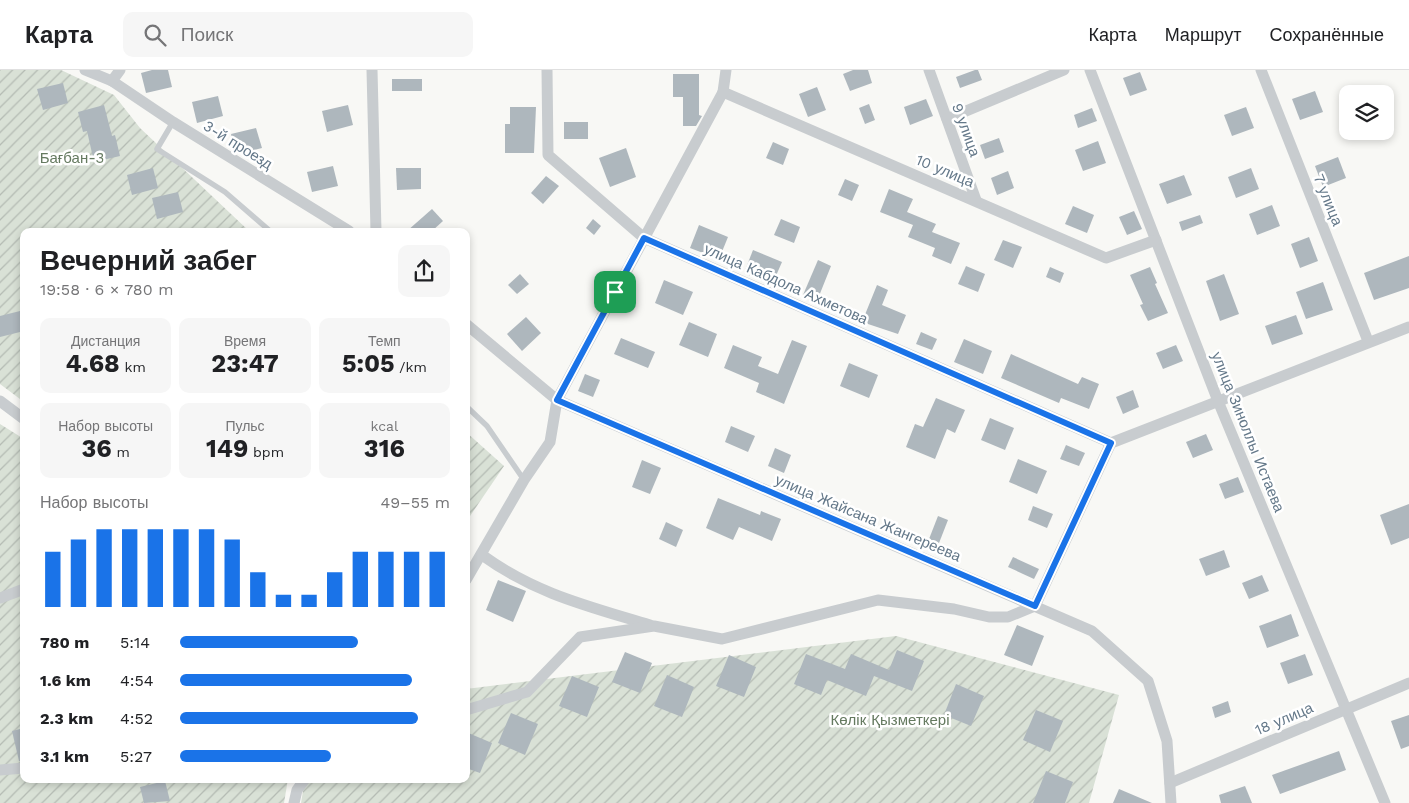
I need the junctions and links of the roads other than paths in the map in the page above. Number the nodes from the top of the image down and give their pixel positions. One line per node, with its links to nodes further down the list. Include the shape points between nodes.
1 (85, 70): 10 (street, 3-й проезд)
2 (120, 70): 10 (street)
3 (372, 70): 17 (street)
4 (547, 70): 18 (street, улица Кабдола Ахметова, via 548,155)
5 (726, 70): 11 (street)
6 (929, 70): 12 (street, 9 улица)
7 (1064, 70): 12 (street)
8 (1090, 70): 19 (street, улица Зиноллы Истаева)
9 (1261, 70): 22 (street, 7 улица)
10 (112, 81): 13 (street, 3-й проезд)
11 (723, 92): 14 (street, 10 улица); 18 (street)
12 (946, 119): 14 (street, 9 улица)
13 (173, 122): 15 (lane, via 157,149 225,192); 16 (street, 3-й проезд)
14 (976, 200): 19 (street, 10 улица, via 1106,258)
15 (267, 228)
16 (344, 228)
17 (376, 228)
18 (644, 238): 23 (street); 28 (street, улица Кабдола Ахметова)
19 (1156, 240): 25 (street, улица Зиноллы Истаева)
20 (470, 327): 23 (street, улица Жайсана Жангереева)
21 (1409, 327): 22 (street)
22 (1368, 342): 25 (street)
23 (557, 400): 29 (street, via 550,442); 34 (street, улица Жайсана Жангереева)
24 (0, 401): 27 (street)
25 (1218, 401): 28 (street); 37 (street, улица Зиноллы Истаева)
26 (470, 410): 29 (lane, via 487,426)
27 (20, 416)
28 (1111, 443): 34 (street)
29 (524, 480): 30 (street)
30 (482, 555): 31 (street); 35 (street, via 540,590)
31 (470, 574)
32 (20, 590): 33 (street)
33 (0, 598)
34 (1035, 606): 35 (street, via 1008,618 878,600 722,639); 42 (street, улица Жайсана Жангереева, via 1092,631 1148,681 1167,741)
35 (654, 626): 38 (street, via 580,637 527,692)
36 (1409, 683): 37 (street, 18 улица)
37 (1347, 708): 42 (street, 18 улица); 45 (street, улица Зиноллы Истаева)
38 (470, 709)
39 (20, 768): 40 (street)
40 (0, 770)
41 (302, 783): 43 (street)
42 (1170, 783): 44 (street, улица Жайсана Жангереева)
43 (294, 803)
44 (1172, 803)
45 (1385, 803)

